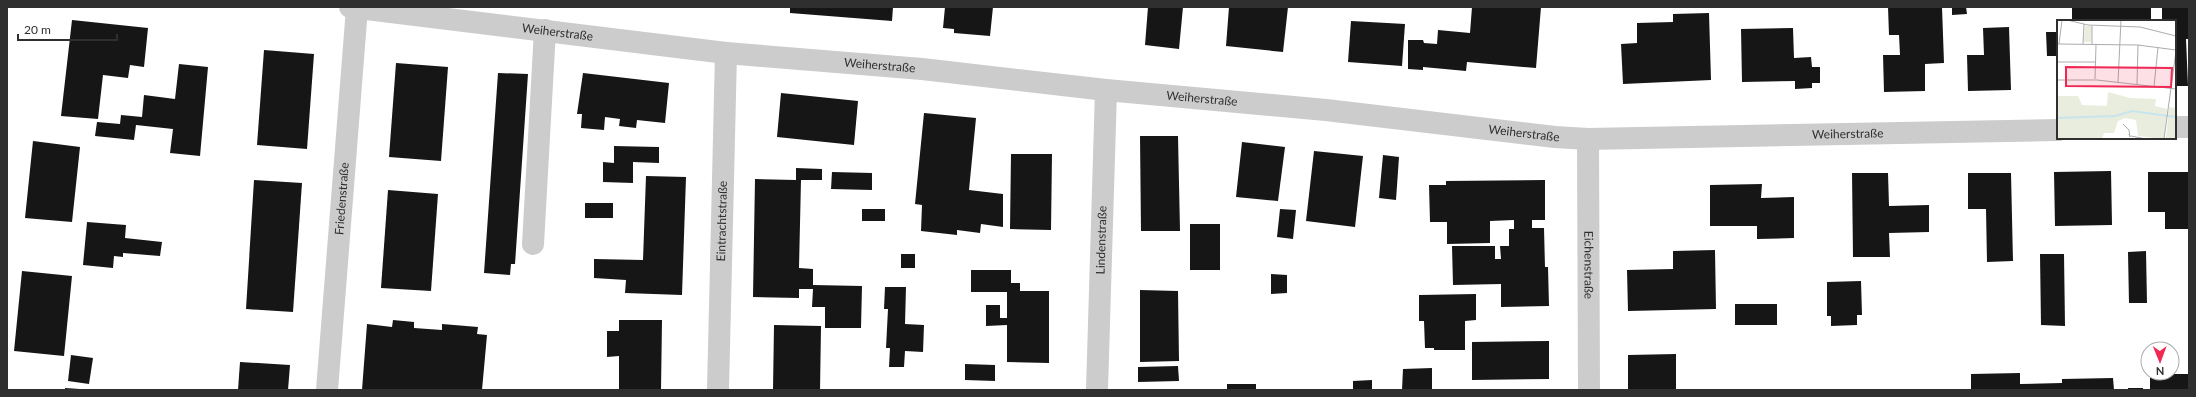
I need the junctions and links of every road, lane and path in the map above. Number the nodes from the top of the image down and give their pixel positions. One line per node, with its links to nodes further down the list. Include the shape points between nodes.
1 (353, 7): 2 (street, Weiherstraße); 10 (street, Friedenstraße)
2 (545, 30): 3 (street, Weiherstraße); 9 (street)
3 (726, 53): 4 (street, Weiherstraße, via 922,69); 11 (street, Eintrachtstraße)
4 (1106, 90): 8 (street, Weiherstraße, via 1326,110 1555,138); 12 (street, Lindenstraße)
5 (2176, 127): 6 (street)
6 (2189, 127)
7 (2057, 130): 8 (street, Weiherstraße)
8 (1588, 139): 13 (street, Eichenstraße)
9 (533, 244)
10 (327, 390)
11 (718, 390)
12 (1097, 390)
13 (1589, 390)

